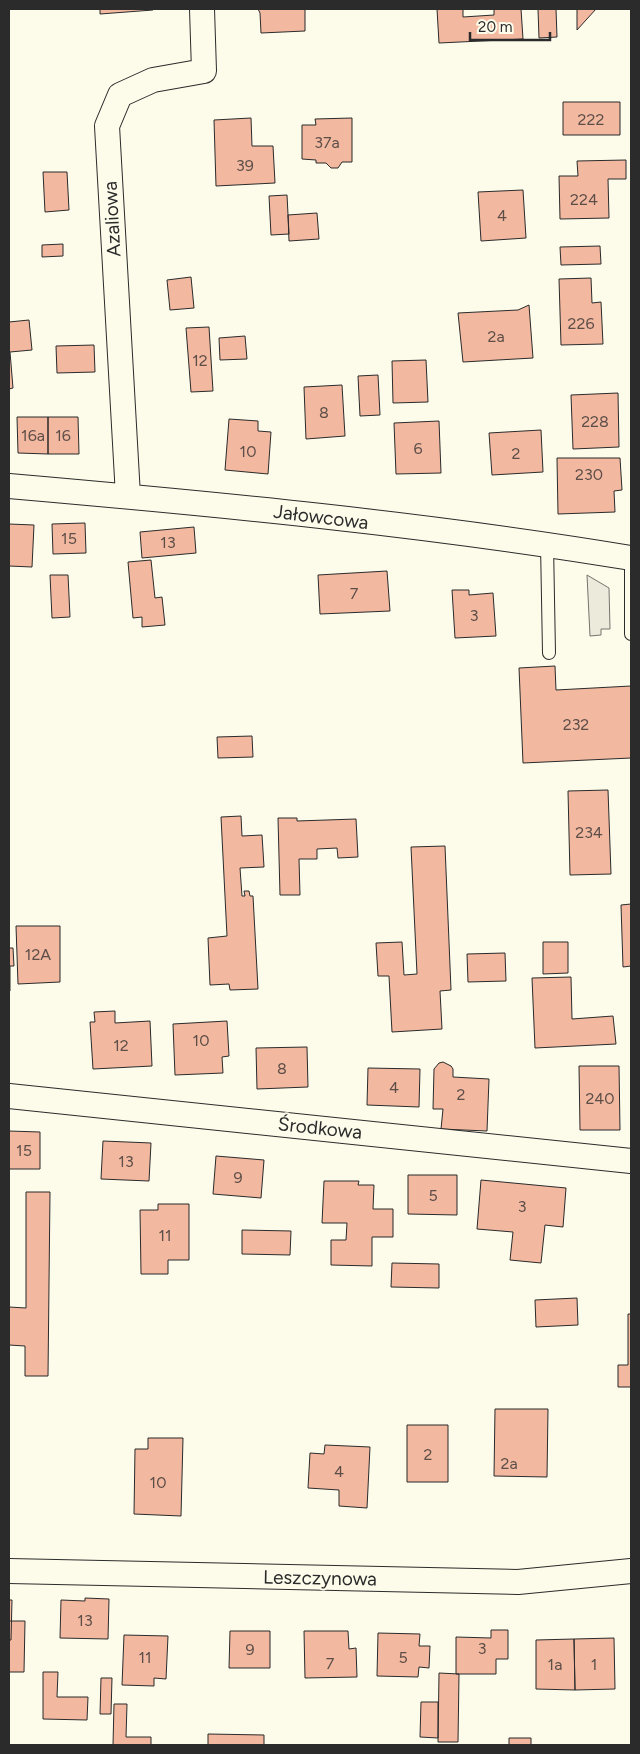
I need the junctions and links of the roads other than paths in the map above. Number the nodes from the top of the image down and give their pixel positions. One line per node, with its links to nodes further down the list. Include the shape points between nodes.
1 (202, 9): 3 (street, Azaliowa, via 204,72 153,80 120,95 107,126)
2 (9, 486): 3 (street, Jałowcowa)
3 (128, 496): 4 (street, Jałowcowa)
4 (547, 544): 5 (street, Jałowcowa); 8 (lane)
5 (631, 558)
6 (631, 570): 7 (lane)
7 (631, 634)
8 (549, 653)
9 (9, 1096): 10 (street, Środkowa)
10 (631, 1161)
11 (9, 1571): 12 (street, Leszczynowa, via 518,1582)
12 (631, 1571)

